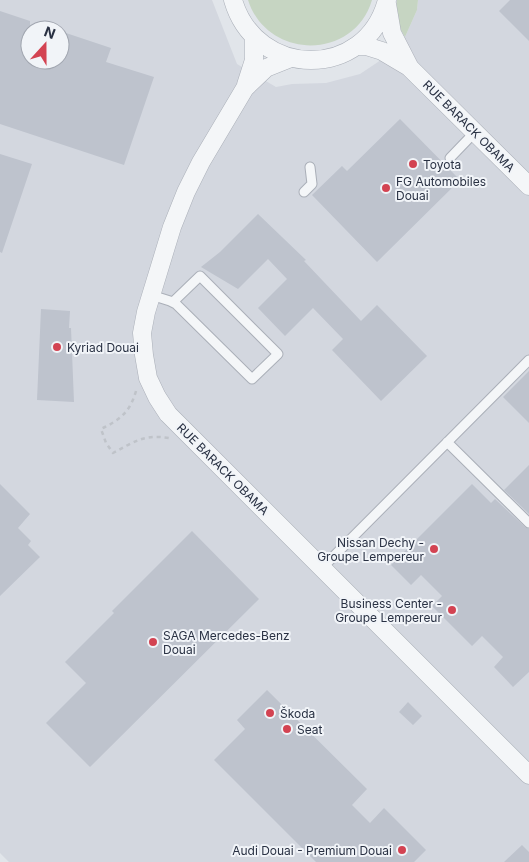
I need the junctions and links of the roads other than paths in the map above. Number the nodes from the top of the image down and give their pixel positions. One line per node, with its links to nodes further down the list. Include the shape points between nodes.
1 (233, 0): 3 (street, via 240,18)
2 (387, 0): 4 (street, via 377,23); 6 (street, RUE BARACK OBAMA, via 392,33)
3 (254, 37): 5 (street, via 268,49); 7 (street, RUE BARACK OBAMA, via 254,60)
4 (356, 46): 5 (street, via 321,60); 6 (street, RUE BARACK OBAMA, via 376,49)
5 (291, 58): 7 (street, RUE BARACK OBAMA, via 266,68)
6 (409, 67): 8 (street, RUE BARACK OBAMA)
7 (245, 88): 13 (street, RUE BARACK OBAMA, via 186,192)
8 (475, 132): 9 (lane); 11 (street, RUE BARACK OBAMA)
9 (450, 158)
10 (310, 167): 12 (lane, via 312,184)
11 (529, 186)
12 (304, 192)
13 (151, 295): 14 (lane); 18 (street, RUE BARACK OBAMA, via 143,324 142,345 148,378 156,397)
14 (173, 302): 14 (lane, via 252,379 278,354 200,276)
15 (529, 360): 16 (lane)
16 (448, 442): 17 (lane); 18 (lane)
17 (529, 523)
18 (322, 568): 19 (street, RUE BARACK OBAMA)
19 (529, 775)

